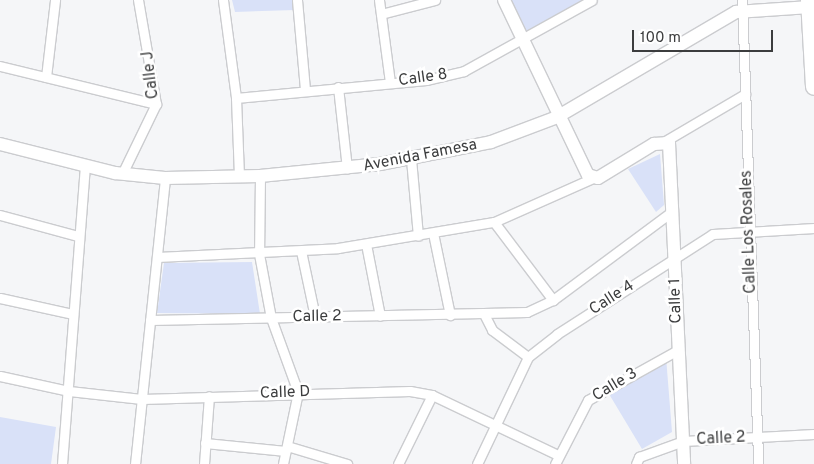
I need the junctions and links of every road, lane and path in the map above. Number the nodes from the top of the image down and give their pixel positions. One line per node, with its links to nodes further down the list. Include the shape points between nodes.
1 (55, 0): 14 (street)
2 (138, 0): 21 (street, Calle J)
3 (224, 0): 20 (street)
4 (297, 0): 18 (street)
5 (379, 0): 11 (street)
6 (435, 0): 11 (street)
7 (504, 0): 12 (street)
8 (592, 0): 12 (street, Calle 8)
9 (810, 3): 10 (street, Avenida Famesa); 17 (highway)
10 (742, 5): 19 (street, Calle Los Rosales); 22 (street, Avenida Famesa)
11 (381, 14): 15 (street)
12 (522, 40): 15 (street, Calle 8, via 464,71); 22 (street)
13 (0, 66): 14 (street)
14 (46, 77): 21 (street)
15 (390, 82): 16 (street, Calle 8)
16 (338, 87): 18 (street, Calle 8); 27 (street)
17 (814, 87)
18 (305, 90): 20 (street, Calle 8)
19 (745, 94): 23 (street); 37 (street, Calle Los Rosales)
20 (236, 98): 30 (street)
21 (156, 104): 28 (street, Calle J)
22 (558, 117): 25 (street, Avenida Famesa, via 491,142); 32 (street)
23 (665, 141): 32 (street); 33 (street, Calle 1, via 672,153)
24 (0, 144): 26 (street, Avenida Famesa)
25 (411, 159): 27 (street, Avenida Famesa); 40 (street)
26 (85, 166): 28 (street, Avenida Famesa); 39 (street)
27 (347, 169): 29 (street, Avenida Famesa)
28 (122, 174): 31 (street, Avenida Famesa)
29 (260, 176): 30 (street, Avenida Famesa); 43 (street)
30 (239, 177): 31 (street, Avenida Famesa)
31 (165, 178): 44 (street)
32 (593, 178): 35 (street)
33 (673, 211): 45 (street, Calle 1); 47 (street, Calle 2)
34 (0, 215): 39 (street)
35 (494, 222): 38 (street); 47 (street)
36 (814, 228): 37 (street, Calle 4)
37 (749, 229): 45 (street, Calle 4, via 713,234); 65 (street, Calle Los Rosales)
38 (433, 233): 40 (street); 50 (street)
39 (78, 236): 48 (street)
40 (418, 236): 41 (street)
41 (366, 244): 42 (street); 51 (street)
42 (301, 251): 43 (street); 53 (street)
43 (258, 254): 44 (street); 52 (street)
44 (157, 257): 54 (street)
45 (674, 257): 55 (street, Calle 1); 56 (street, Calle 4)
46 (0, 298): 48 (street)
47 (553, 300): 49 (street, Calle 2, via 527,312)
48 (73, 314): 58 (street)
49 (484, 314): 50 (street, Calle 2); 56 (street, via 492,330)
50 (450, 315): 51 (street, Calle 2)
51 (380, 316): 53 (street, Calle 2)
52 (271, 318): 53 (street, Calle 2); 54 (street, Calle 2); 59 (street)
53 (315, 318)
54 (150, 320): 62 (street)
55 (678, 350): 66 (street, Calle 1); 69 (street, Calle 3, via 588,400)
56 (528, 357): 63 (street, Calle 4)
57 (0, 376): 58 (street, Calle D)
58 (69, 392): 62 (street, Calle D); 70 (street)
59 (298, 392): 60 (street, Calle D); 61 (street, Calle D); 68 (street)
60 (432, 395): 63 (street, Calle D); 75 (street)
61 (208, 396): 62 (street, Calle D); 67 (street)
62 (142, 399): 71 (street)
63 (493, 422): 69 (street, Calle D); 76 (street, Calle 4)
64 (814, 434): 65 (street, Calle 2)
65 (757, 437): 66 (street, Calle 2); 79 (street, Calle Los Rosales)
66 (683, 440): 77 (street, Calle 2, via 639,457); 78 (street, Calle 1)
67 (205, 443): 68 (street); 72 (street)
68 (287, 449): 73 (street); 74 (street)
69 (557, 460)
70 (62, 464)
71 (135, 464)
72 (204, 464)
73 (283, 464)
74 (347, 464)
75 (398, 464)
76 (477, 464)
77 (636, 464)
78 (684, 464)
79 (758, 464)

